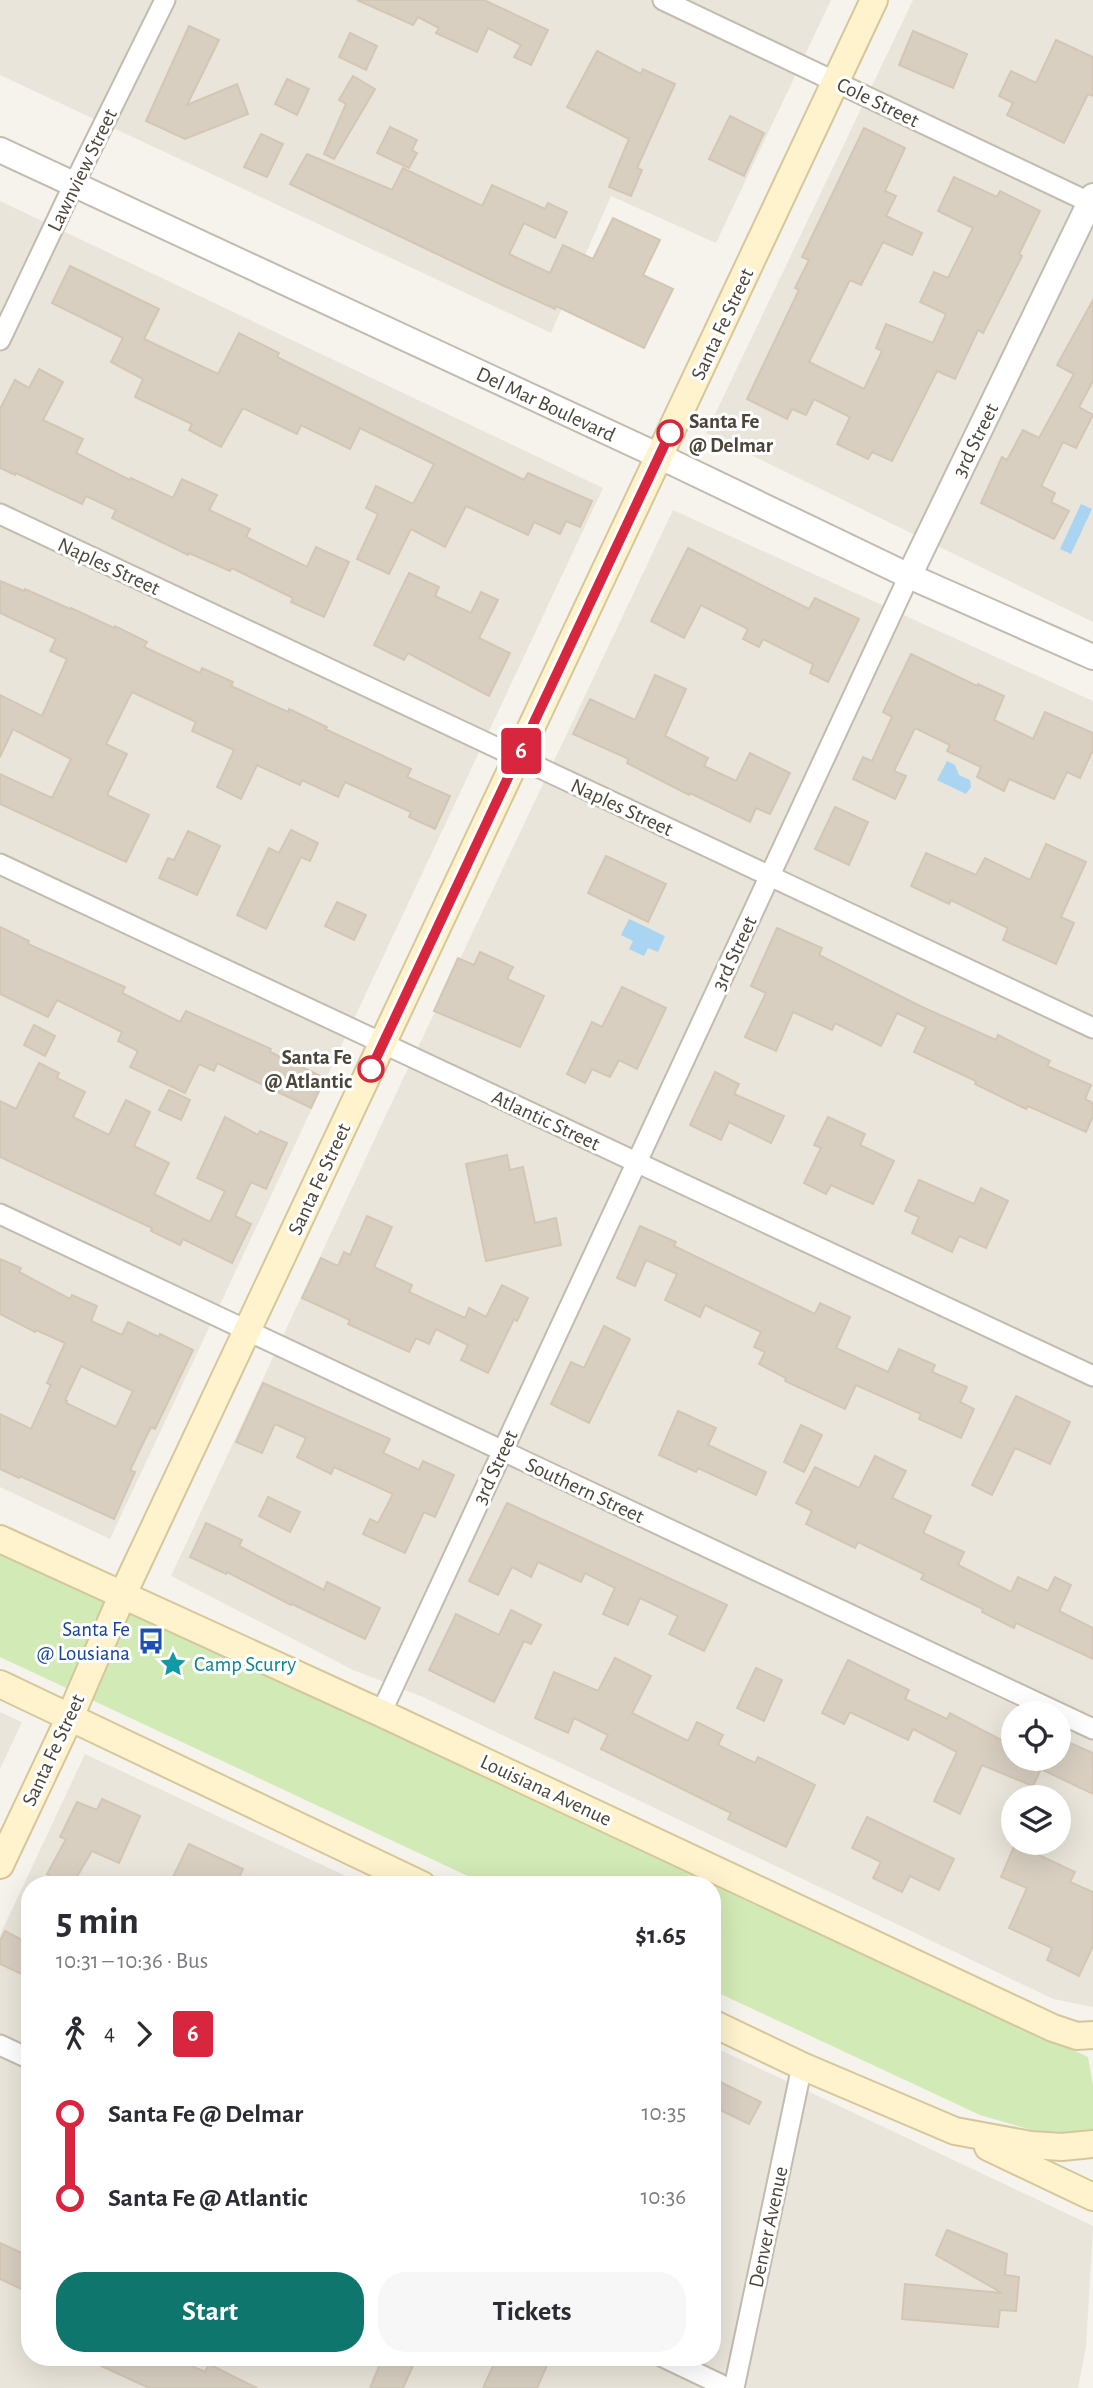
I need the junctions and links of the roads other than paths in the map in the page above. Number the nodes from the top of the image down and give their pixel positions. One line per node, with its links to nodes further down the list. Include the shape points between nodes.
1 (165, 0): 6 (street, Lawnview Street)
2 (663, 0): 4 (street, Cole Street)
3 (874, 0): 4 (main road, Santa Fe Street)
4 (836, 82): 7 (street, Cole Street); 9 (main road, Santa Fe Street)
5 (0, 150): 6 (street, Del Mar Boulevard)
6 (74, 184): 8 (street, Lawnview Street); 9 (street, Del Mar Boulevard)
7 (1092, 201): 11 (street, 3rd Street)
8 (0, 340)
9 (659, 456): 11 (street, Del Mar Boulevard); 13 (main road, Santa Fe Street)
10 (0, 514): 13 (street, Naples Street)
11 (909, 576): 12 (street, Del Mar Boulevard); 15 (street, 3rd Street)
12 (1093, 657)
13 (518, 758): 15 (street, Naples Street); 17 (main road, Santa Fe Street)
14 (0, 864): 17 (street, Atlantic Street)
15 (770, 876): 16 (street, Naples Street); 18 (street, 3rd Street)
16 (1093, 1028)
17 (383, 1043): 18 (street, Atlantic Street); 20 (main road, Santa Fe Street)
18 (637, 1162): 21 (street, Atlantic Street); 22 (street, 3rd Street)
19 (0, 1214): 20 (street, Southern Street)
20 (248, 1331): 22 (street, Southern Street); 24 (main road, Santa Fe Street)
21 (1093, 1376)
22 (503, 1451): 26 (street, 3rd Street); 28 (street, Southern Street)
23 (0, 1539): 24 (main road, Louisiana Avenue)
24 (122, 1596): 26 (main road, Louisiana Avenue); 27 (main road, Santa Fe Street)
25 (0, 1684): 27 (main road)
26 (381, 1713): 32 (main road, Louisiana Avenue, via 1053,2028 1077,2036)
27 (70, 1717): 29 (main road, Santa Fe Street); 30 (main road)
28 (1093, 1729)
29 (0, 1864)
30 (403, 1876)
31 (721, 2027): 35 (main road)
32 (1093, 2035)
33 (0, 2045): 34 (street)
34 (21, 2055)
35 (802, 2066): 36 (main road); 41 (street, Denver Avenue)
36 (955, 2131): 37 (main road, via 1031,2145); 38 (main road)
37 (1093, 2144)
38 (1093, 2197)
39 (682, 2366): 40 (street)
40 (728, 2388)
41 (734, 2388)

